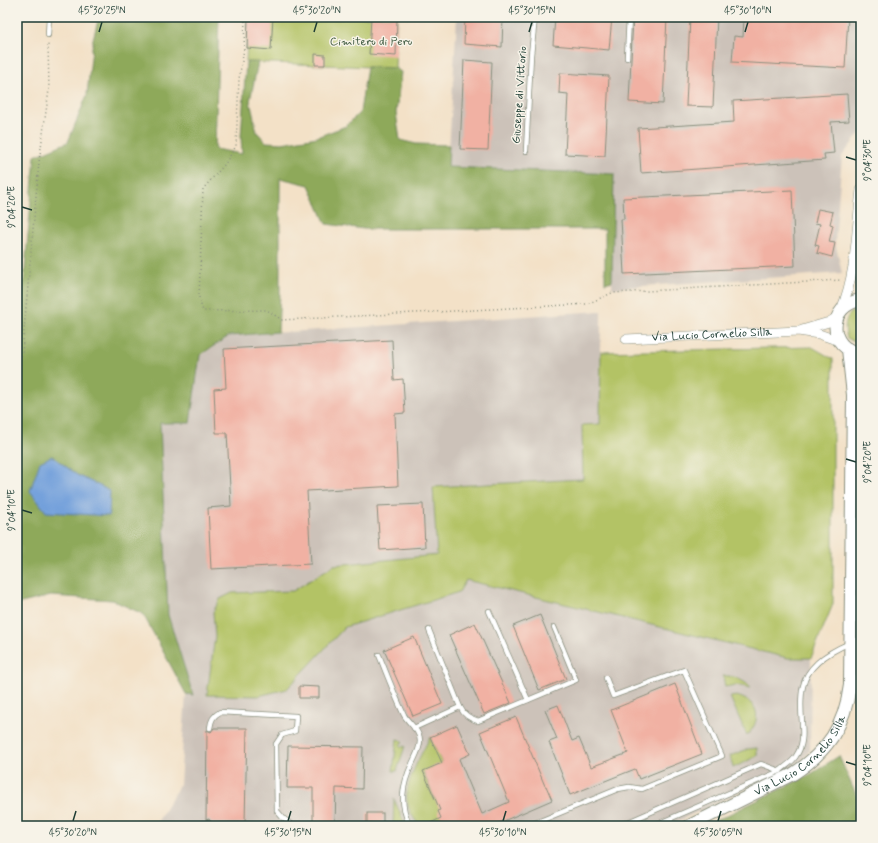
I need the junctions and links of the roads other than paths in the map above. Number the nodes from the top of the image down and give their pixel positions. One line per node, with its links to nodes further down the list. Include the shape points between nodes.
1 (49, 17): 4 (lane)
2 (536, 17): 6 (lane, Giuseppe di Vittorio)
3 (629, 17): 5 (lane)
4 (48, 35)
5 (627, 58)
6 (526, 151)
7 (861, 190): 8 (street)
8 (855, 253): 9 (street); 11 (street, via 850,280)
9 (861, 277)
10 (861, 300): 11 (street, Via Lucio Cornelio Silla, via 849,303)
11 (839, 314): 12 (street, Via Lucio Cornelio Silla, via 829,322); 14 (street, Via Lucio Cornelio Silla, via 835,329)
12 (798, 331): 13 (street, Via Lucio Cornelio Silla); 14 (street, Via Lucio Cornelio Silla, via 820,334)
13 (626, 339)
14 (844, 345): 15 (street, Via Lucio Cornelio Silla); 17 (street, Via Lucio Cornelio Silla)
15 (861, 353)
16 (861, 369): 17 (street, Via Lucio Cornelio Silla)
17 (853, 394): 21 (street, Via Lucio Cornelio Silla)
18 (489, 611): 24 (lane)
19 (554, 627): 24 (lane, via 576,680)
20 (429, 630): 25 (lane)
21 (850, 643): 28 (lane, Via Lucio Cornelio Silla, via 824,658 807,676 801,696 801,746 796,757); 34 (street, Via Lucio Cornelio Silla, via 848,700 838,728 819,754 793,774)
22 (379, 655): 27 (lane, via 405,716)
23 (606, 678): 31 (lane, via 614,696 684,670 722,756 642,789 618,789)
24 (528, 700): 25 (lane, via 478,721 467,717)
25 (460, 707): 27 (lane)
26 (210, 728): 29 (lane, via 211,721 220,712 296,716 295,732 282,735 276,744 277,811)
27 (414, 728): 30 (lane, via 420,740 419,749 408,772 403,797 403,809)
28 (780, 771): 32 (lane, Via Lucio Cornelio Silla, via 761,764); 33 (lane, Via Lucio Cornelio Silla)
29 (293, 826)
30 (410, 826)
31 (528, 826)
32 (619, 826)
33 (653, 826)
34 (689, 826)

